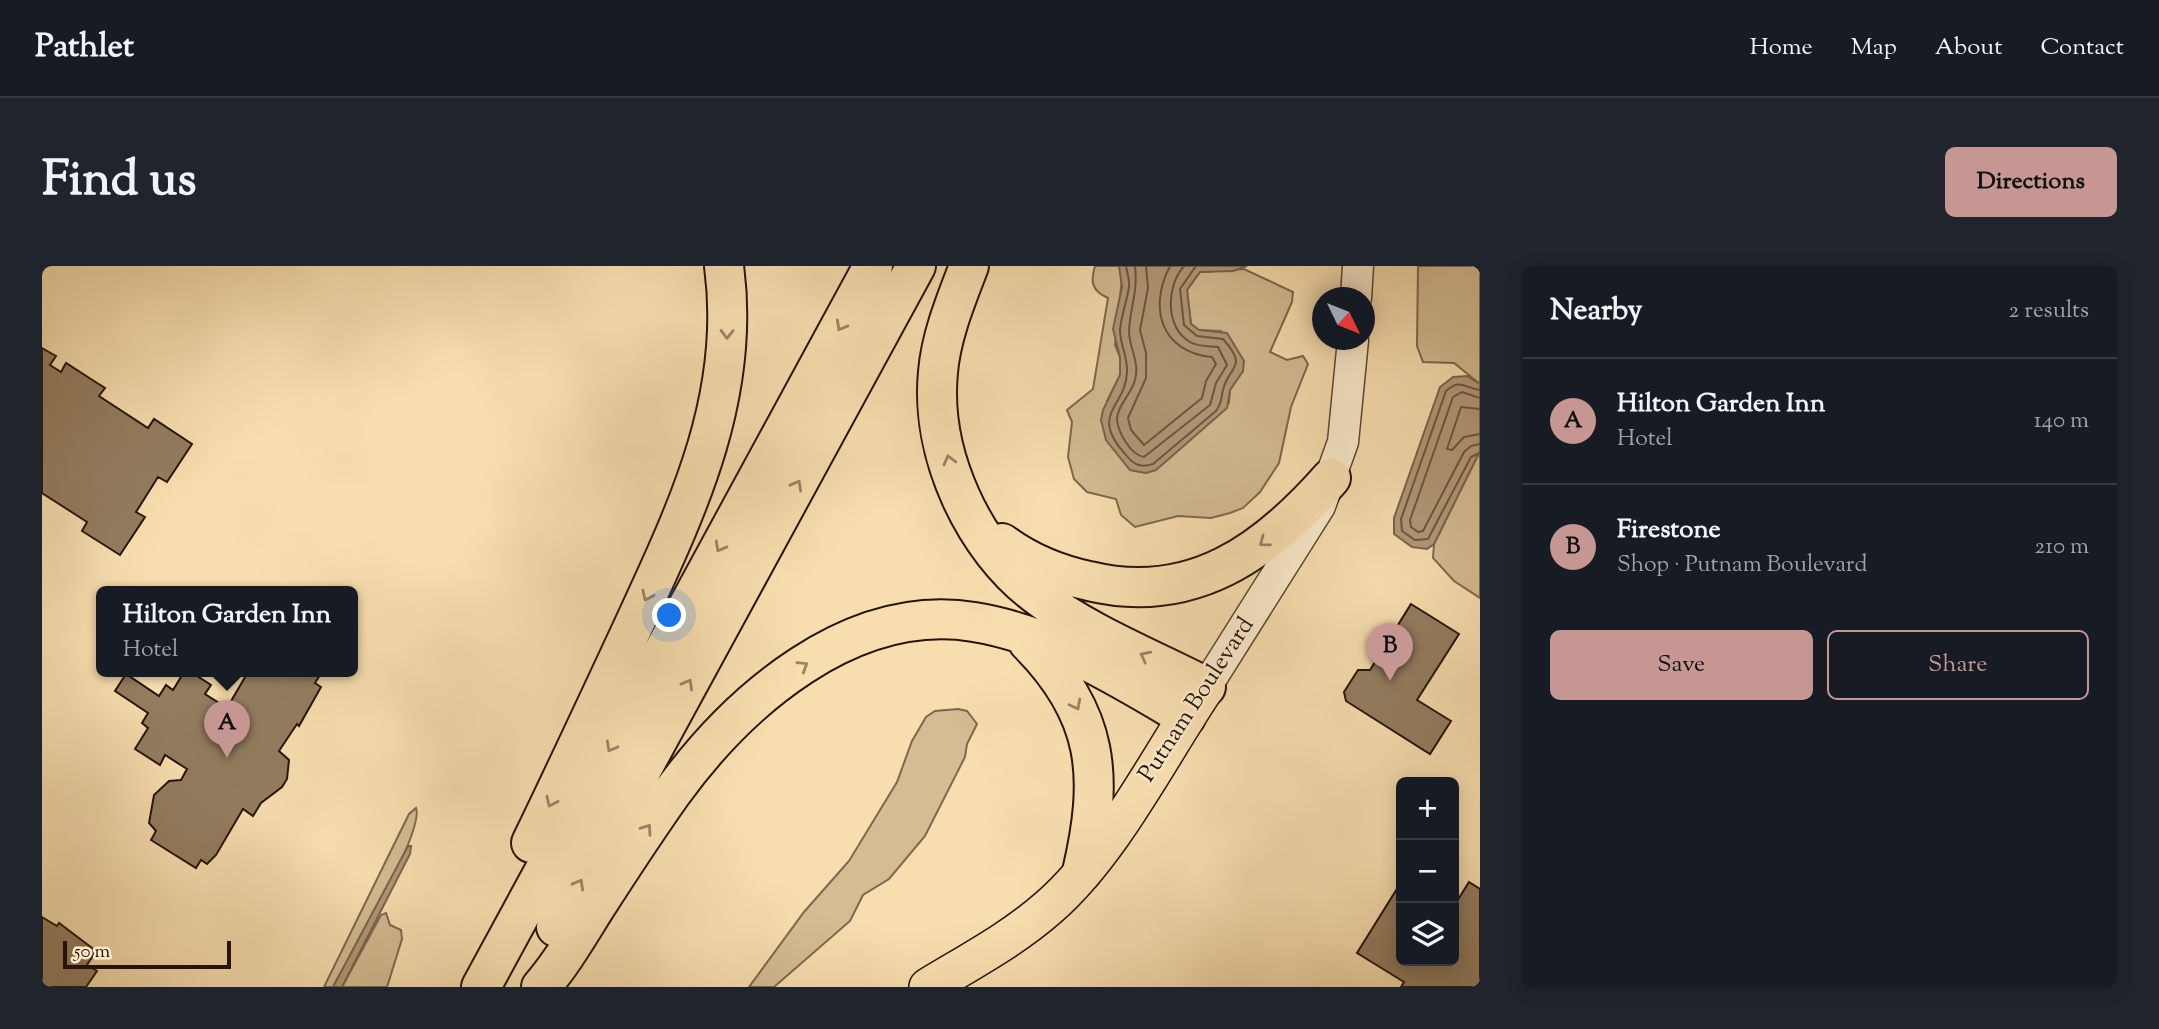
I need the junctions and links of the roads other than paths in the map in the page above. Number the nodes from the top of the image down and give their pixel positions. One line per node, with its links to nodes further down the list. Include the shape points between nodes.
1 (724, 266): 13 (highway, one-way to 13, via 726,362 713,433 696,486 502,904)
2 (873, 266): 13 (highway, one-way to 13)
3 (916, 266): 14 (highway, one-way to 3)
4 (970, 266): 9 (highway, one-way to 4, via 948,462 937,393 942,348)
5 (1358, 266): 6 (street)
6 (1357, 287)
7 (1352, 350): 8 (street, Putnam Boulevard, via 1348,411)
8 (1331, 478): 9 (highway, one-way to 9, via 1303,509 1250,552 1213,573 1174,585 1133,588 1059,574 1010,549); 11 (street, Putnam Boulevard, via 1301,539)
9 (975, 523): 11 (highway, one-way to 9, via 1041,598 1003,565)
10 (1019, 634): 11 (highway); 12 (highway, one-way to 12, via 1063,682 1088,732 1095,782); 15 (highway, one-way to 10, via 698,758 771,688 838,646 894,625 961,620)
11 (1196, 702): 12 (main road, Putnam Boulevard)
12 (1082, 872): 16 (main road, Putnam Boulevard, via 1022,928)
13 (480, 987)
14 (523, 987)
15 (541, 987)
16 (928, 987)

